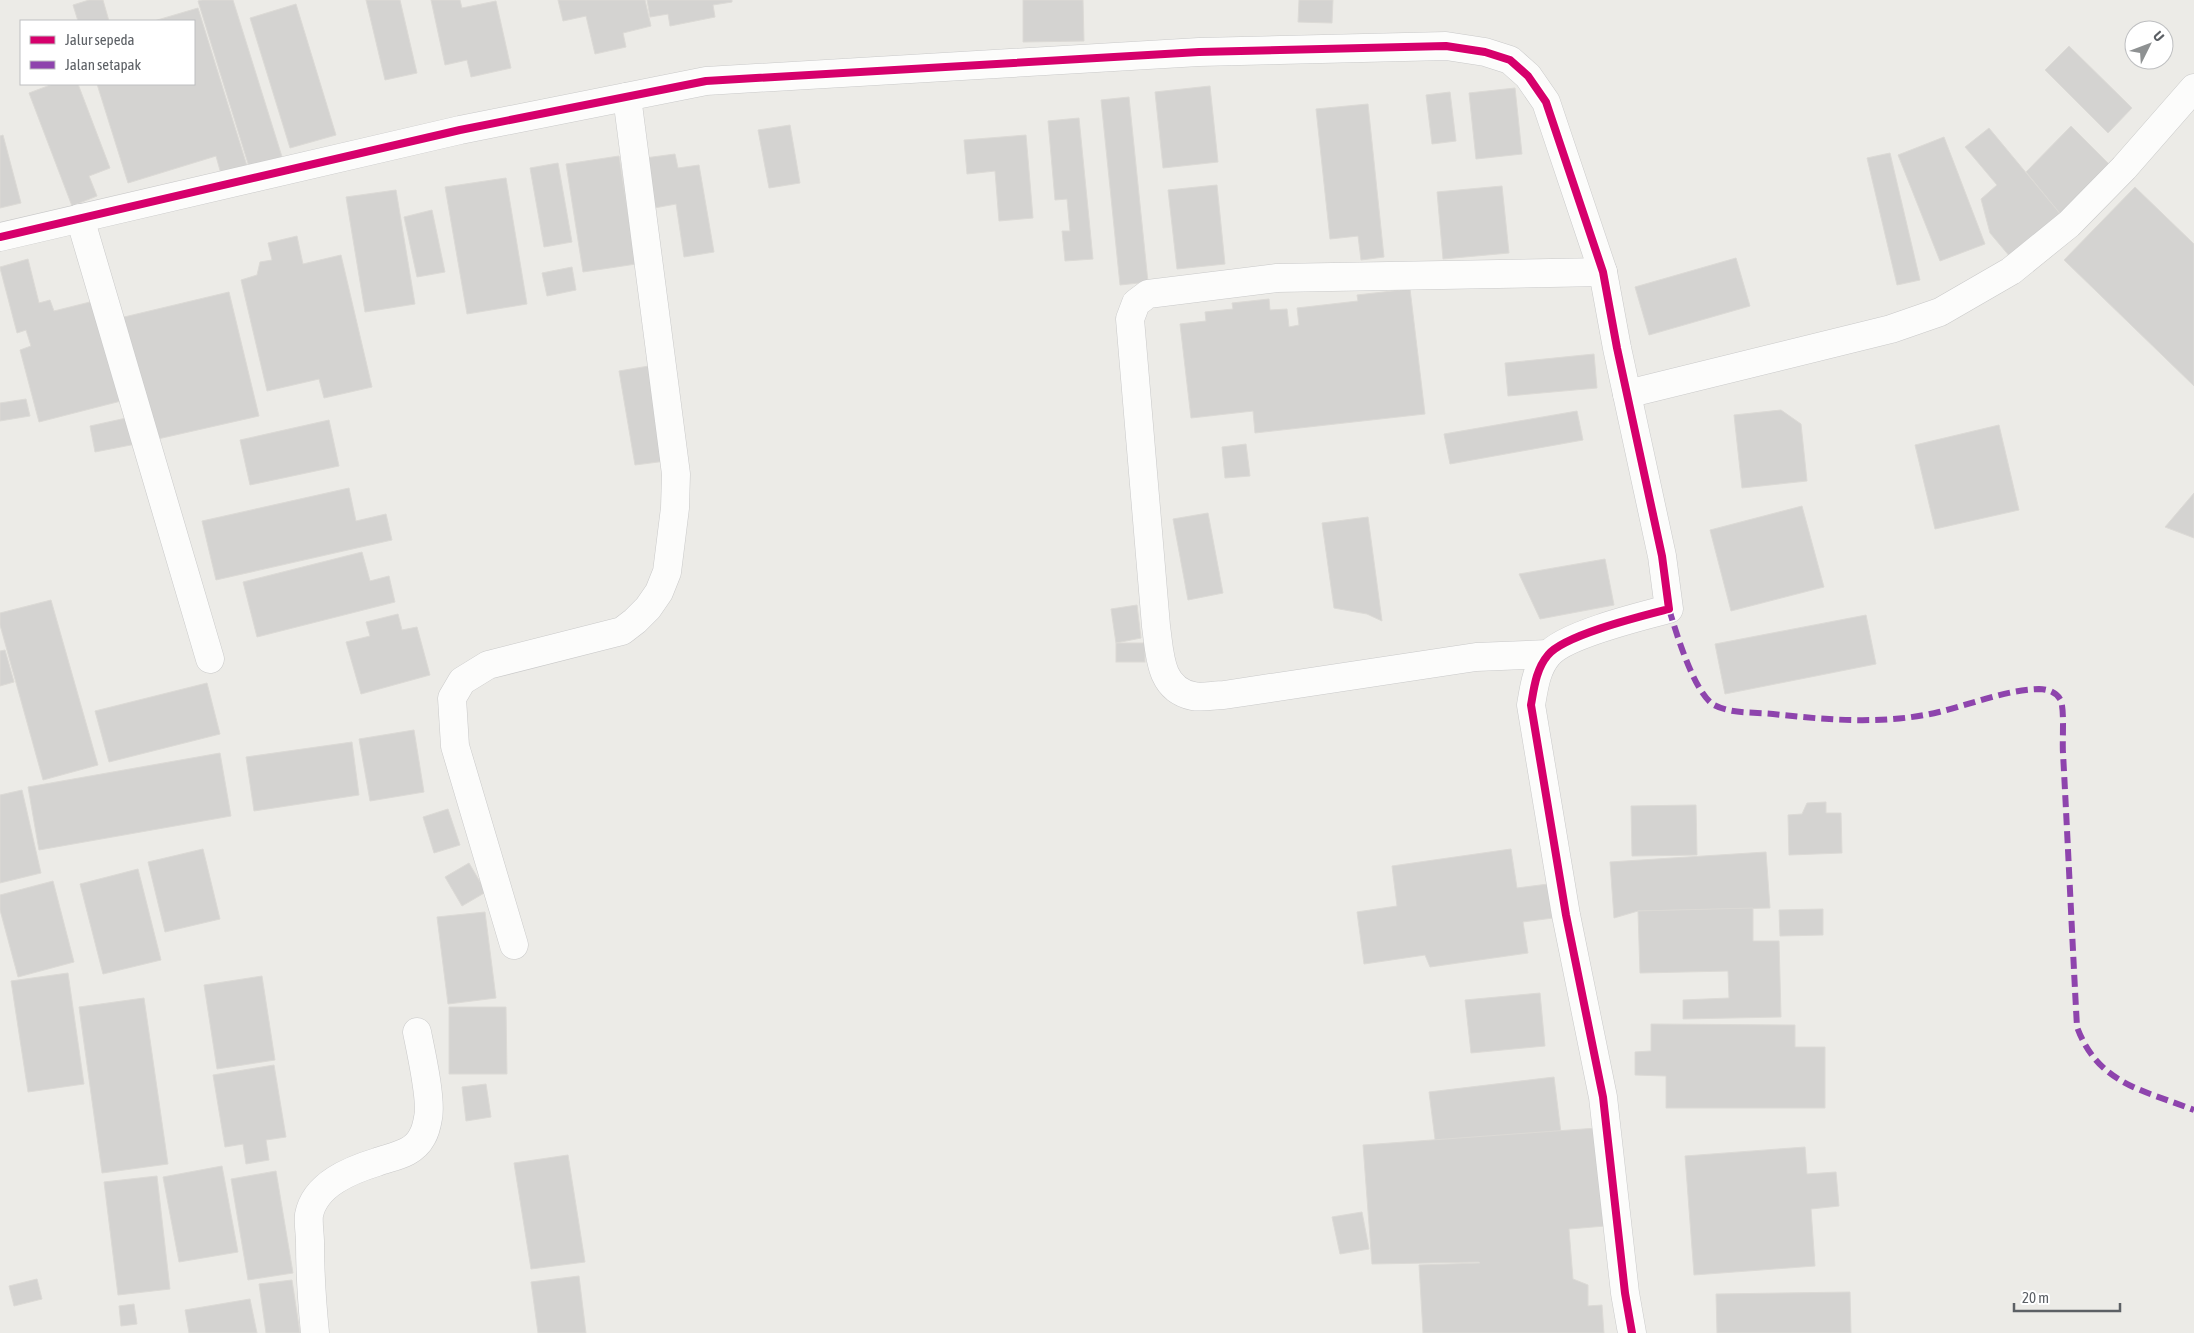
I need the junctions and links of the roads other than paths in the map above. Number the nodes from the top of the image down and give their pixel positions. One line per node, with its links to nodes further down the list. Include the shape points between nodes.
1 (2194, 88): 6 (street, via 2124,168 2069,224 2011,271 1940,312 1892,329)
2 (627, 97): 3 (street, via 460,130); 5 (street, via 706,81 1199,52 1446,46 1485,52 1510,60 1528,76 1546,102); 9 (street, via 676,474 667,572 648,608 622,631 488,665 462,681 452,698 455,746)
3 (80, 218): 4 (street); 8 (street)
4 (0, 237)
5 (1603, 272): 6 (street); 7 (street, via 1277,278 1148,294 1136,303 1130,319 1156,626 1165,677 1178,692 1195,696 1224,694 1476,657)
6 (1627, 394): 7 (street, via 1662,556 1668,609 1574,638)
7 (1548, 654): 12 (street, via 1536,674 1531,705 1566,915 1604,1097)
8 (210, 659)
9 (514, 945)
10 (417, 1032): 11 (street, via 428,1116 422,1137 397,1157 379,1161 329,1184 316,1198 309,1215)
11 (315, 1333)
12 (1632, 1333)

